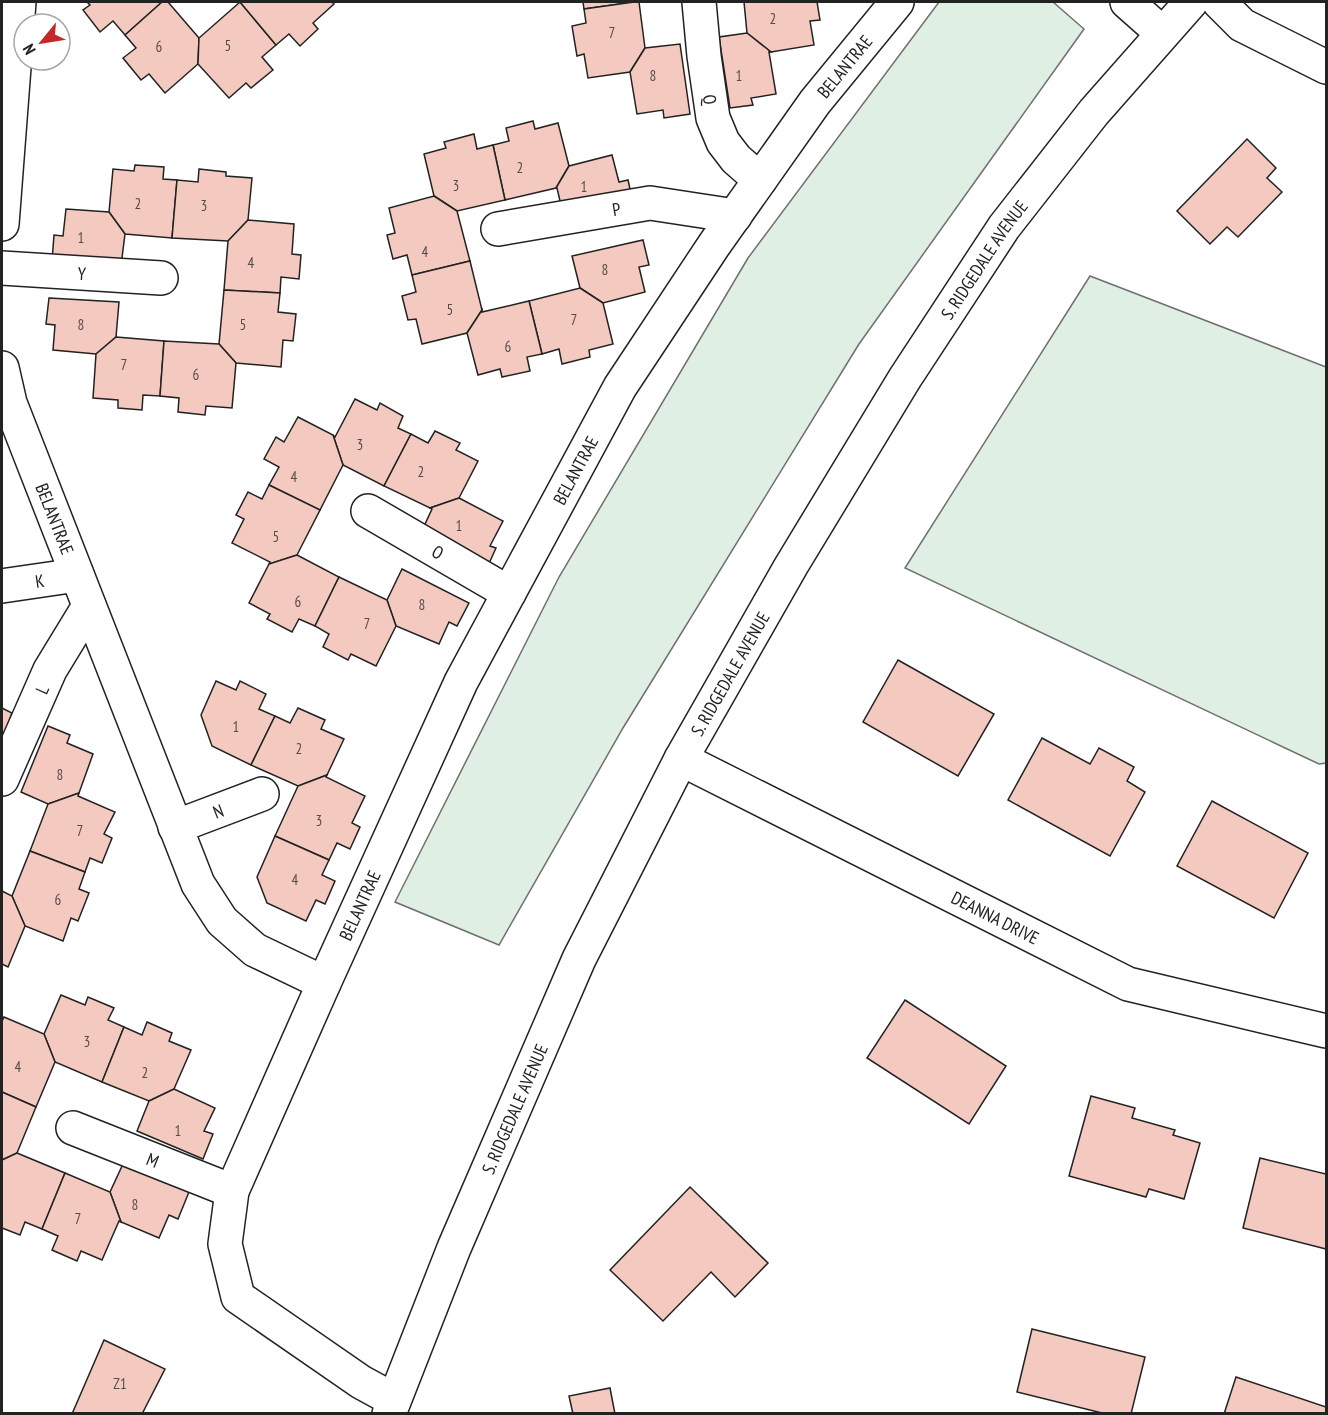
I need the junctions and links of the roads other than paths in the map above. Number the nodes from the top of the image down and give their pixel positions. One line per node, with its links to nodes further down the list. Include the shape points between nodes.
1 (19, 2): 8 (street)
2 (699, 2): 11 (street, Q, via 714,118 723,142)
3 (897, 2): 11 (street, BELANTRAE, via 815,102)
4 (1127, 2): 7 (street)
5 (1191, 2): 7 (street, S. RIDGEDALE AVENUE)
6 (1219, 2): 9 (street, via 1242,25)
7 (1162, 33): 23 (street, S. RIDGEDALE AVENUE, via 1004,227 833,496)
8 (8, 47): 10 (street)
9 (1326, 67)
10 (6, 110): 13 (street)
11 (760, 180): 12 (street, BELANTRAE)
12 (735, 216): 14 (street, P, via 650,203); 21 (street, BELANTRAE, via 620,387)
13 (2, 224)
14 (498, 229)
15 (2, 268): 16 (street, Y)
16 (161, 278)
17 (2, 368): 19 (street, BELANTRAE, via 10,403)
18 (368, 511): 21 (street, O)
19 (77, 575): 20 (street, K); 22 (street, BELANTRAE)
20 (2, 586)
21 (509, 593): 27 (street, BELANTRAE, via 461,682)
22 (89, 606): 24 (street, L, via 50,670); 26 (street, BELANTRAE)
23 (681, 759): 28 (street, DEANNA DRIVE, via 1128,984); 31 (street, S. RIDGEDALE AVENUE, via 579,959 454,1248)
24 (2, 779)
25 (262, 794): 26 (street, N)
26 (176, 827): 27 (street, BELANTRAE, via 198,885 222,921 255,950)
27 (324, 983): 30 (street, BELANTRAE)
28 (1326, 1031)
29 (73, 1128): 30 (street, M)
30 (232, 1191): 31 (street, BELANTRAE, via 225,1244 238,1297)
31 (392, 1407)

